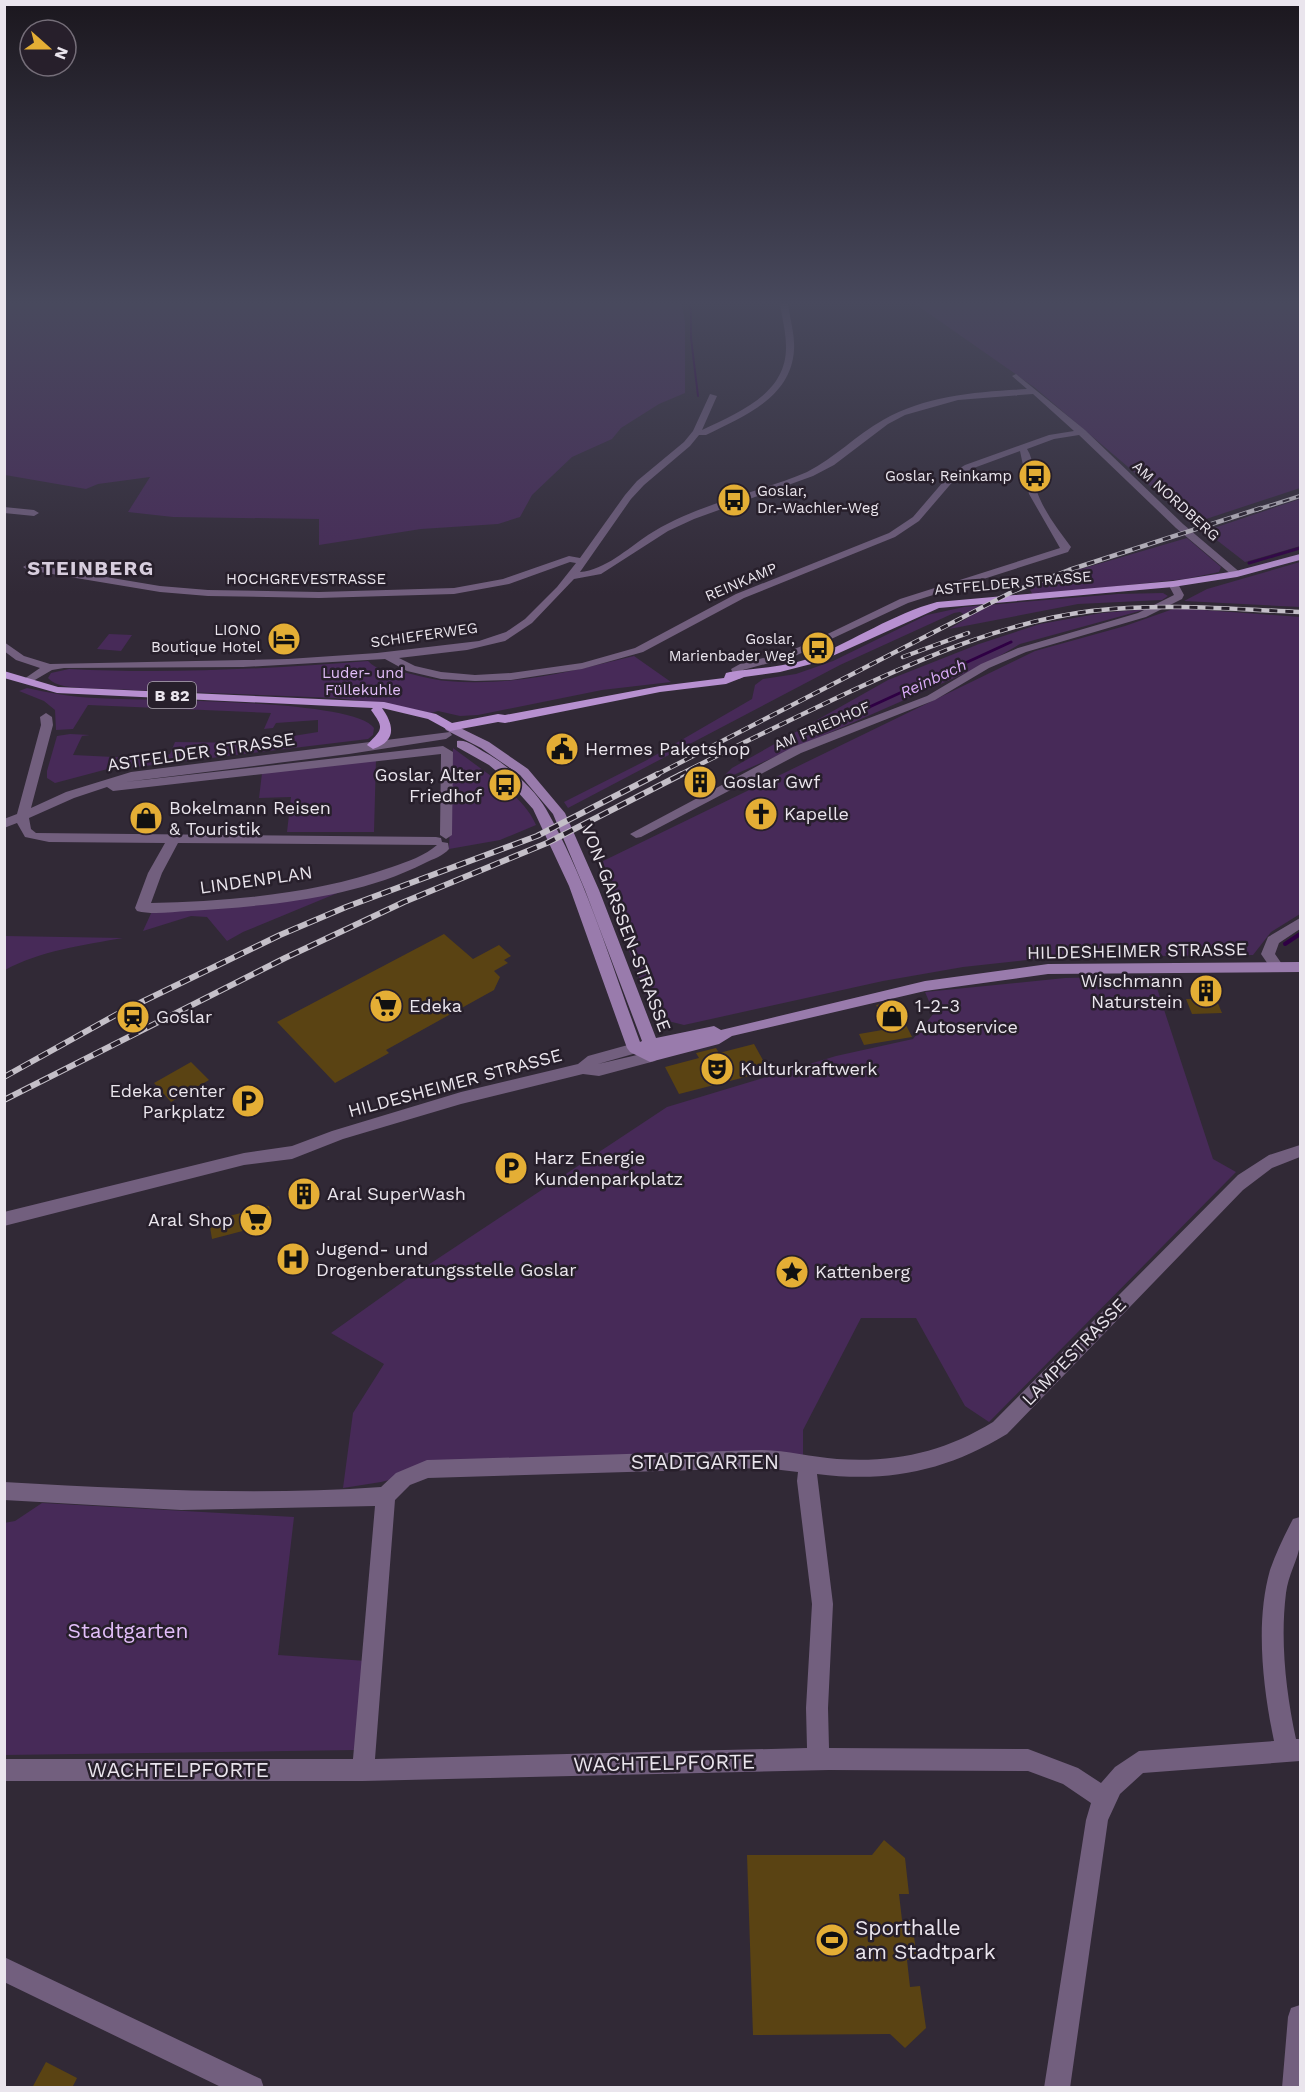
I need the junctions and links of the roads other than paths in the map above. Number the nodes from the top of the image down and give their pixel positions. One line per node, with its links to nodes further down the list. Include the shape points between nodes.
1 (712, 399): 5 (street, SCHIEFERWEG)
2 (765, 399): 5 (street, via 703,433)
3 (955, 399): 14 (street, via 905,412 813,473 676,523 595,573)
4 (1044, 399): 6 (street, AM NORDBERG)
5 (698, 432): 11 (street, SCHIEFERWEG, via 678,455 638,486)
6 (1082, 432): 7 (street, REINKAMP, via 1052,437); 13 (street, AM NORDBERG, via 1180,527)
7 (1023, 449): 17 (street, REINKAMP, via 968,467 952,477 916,519 892,536 718,606 653,644 627,654 562,669 486,678 422,673); 20 (street, via 1029,457 1029,482 1041,512 1064,550 904,601 791,654 744,666 738,669)
8 (4, 510): 9 (street)
9 (34, 513)
10 (1300, 556): 13 (main road, ASTFELDER STRASSE / B 82)
11 (582, 561): 12 (street, HOCHGREVESTRASSE, via 569,560 505,582 454,591 319,595 208,594); 14 (street, SCHIEFERWEG)
12 (28, 567)
13 (1236, 574): 15 (main road, ASTFELDER STRASSE / B 82)
14 (570, 576): 17 (street, SCHIEFERWEG, via 537,613 508,635 483,643)
15 (1173, 584): 20 (main road, ASTFELDER STRASSE / B 82, via 937,605 815,660); 34 (street, AM FRIEDHOF, via 1178,597 1154,610 1022,650 985,666 931,698 797,750)
16 (4, 645): 18 (street, via 20,658)
17 (387, 656): 18 (street, SCHIEFERWEG, via 268,665)
18 (49, 667): 21 (street, SCHIEFERWEG)
19 (4, 674): 21 (main road, VON-GARSSEN-STRASSE / B 82)
20 (739, 676): 25 (main road, ASTFELDER STRASSE / B 82)
21 (28, 681): 22 (main road, VON-GARSSEN-STRASSE / B 82, via 57,690)
22 (358, 704): 23 (main road, VON-GARSSEN-STRASSE / B 82); 26 (main road, VON-GARSSEN-STRASSE / B 82, via 384,705 432,716)
23 (377, 710): 26 (main road, VON-GARSSEN-STRASSE / B 82); 28 (main road, via 387,728)
24 (46, 717): 30 (street)
25 (505, 719): 26 (main road, ASTFELDER STRASSE / B 82); 27 (main road, ASTFELDER STRASSE / B 82)
26 (444, 730): 27 (main road, ASTFELDER STRASSE / B 82); 28 (street, ASTFELDER STRASSE); 40 (main road, VON-GARSSEN-STRASSE, via 499,767 539,808 576,886)
27 (462, 732): 41 (main road, VON-GARSSEN-STRASSE, via 524,772 559,813 592,890)
28 (373, 746): 29 (street, ASTFELDER STRASSE, via 178,769)
29 (108, 782): 31 (street, ASTFELDER STRASSE); 36 (street, via 119,788 443,750 447,752 448,782)
30 (30, 785): 31 (street, via 46,795); 32 (street)
31 (70, 795): 32 (street, ASTFELDER STRASSE)
32 (22, 818): 33 (street, ASTFELDER STRASSE); 35 (street, LINDENPLAN, via 24,830 38,837)
33 (4, 824)
34 (636, 834)
35 (174, 838): 36 (street, LINDENPLAN); 36 (street, LINDENPLAN, via 142,908 246,902 375,878 442,849)
36 (441, 840)
37 (1300, 923): 38 (street, via 1273,940 1268,954)
38 (1277, 967): 39 (main road, HILDESHEIMER STRASSE); 41 (main road, HILDESHEIMER STRASSE, via 1048,969 925,986 728,1032 714,1040)
39 (1300, 968)
40 (635, 1048): 41 (main road, VON-GARSSEN-STRASSE); 42 (street, HILDESHEIMER STRASSE, via 593,1060)
41 (651, 1051): 42 (street, HILDESHEIMER STRASSE, via 599,1070)
42 (583, 1068): 44 (street, HILDESHEIMER STRASSE, via 461,1098 338,1135 319,1145 264,1159 244,1159)
43 (1300, 1150): 45 (street, LAMPESTRASSE, via 1286,1154 1237,1185 1000,1428 937,1459 890,1468)
44 (4, 1219)
45 (809, 1464): 47 (street, STADTGARTEN, via 719,1459 427,1469 403,1479); 50 (street, via 807,1481 823,1596 823,1663 816,1735)
46 (4, 1491): 47 (street, via 181,1501)
47 (386, 1496): 52 (street)
48 (1300, 1526): 49 (street, via 1280,1574 1275,1606 1278,1703)
49 (1294, 1751): 53 (street, via 1139,1762 1120,1776)
50 (819, 1759): 52 (street, WACHTELPFORTE); 53 (street, WACHTELPFORTE, via 1028,1760 1070,1776)
51 (4, 1770): 52 (street, WACHTELPFORTE)
52 (363, 1770)
53 (1103, 1797): 57 (street)
54 (4, 1969): 56 (street)
55 (1300, 2017): 58 (street)
56 (252, 2088)
57 (1057, 2088)
58 (1295, 2088)

